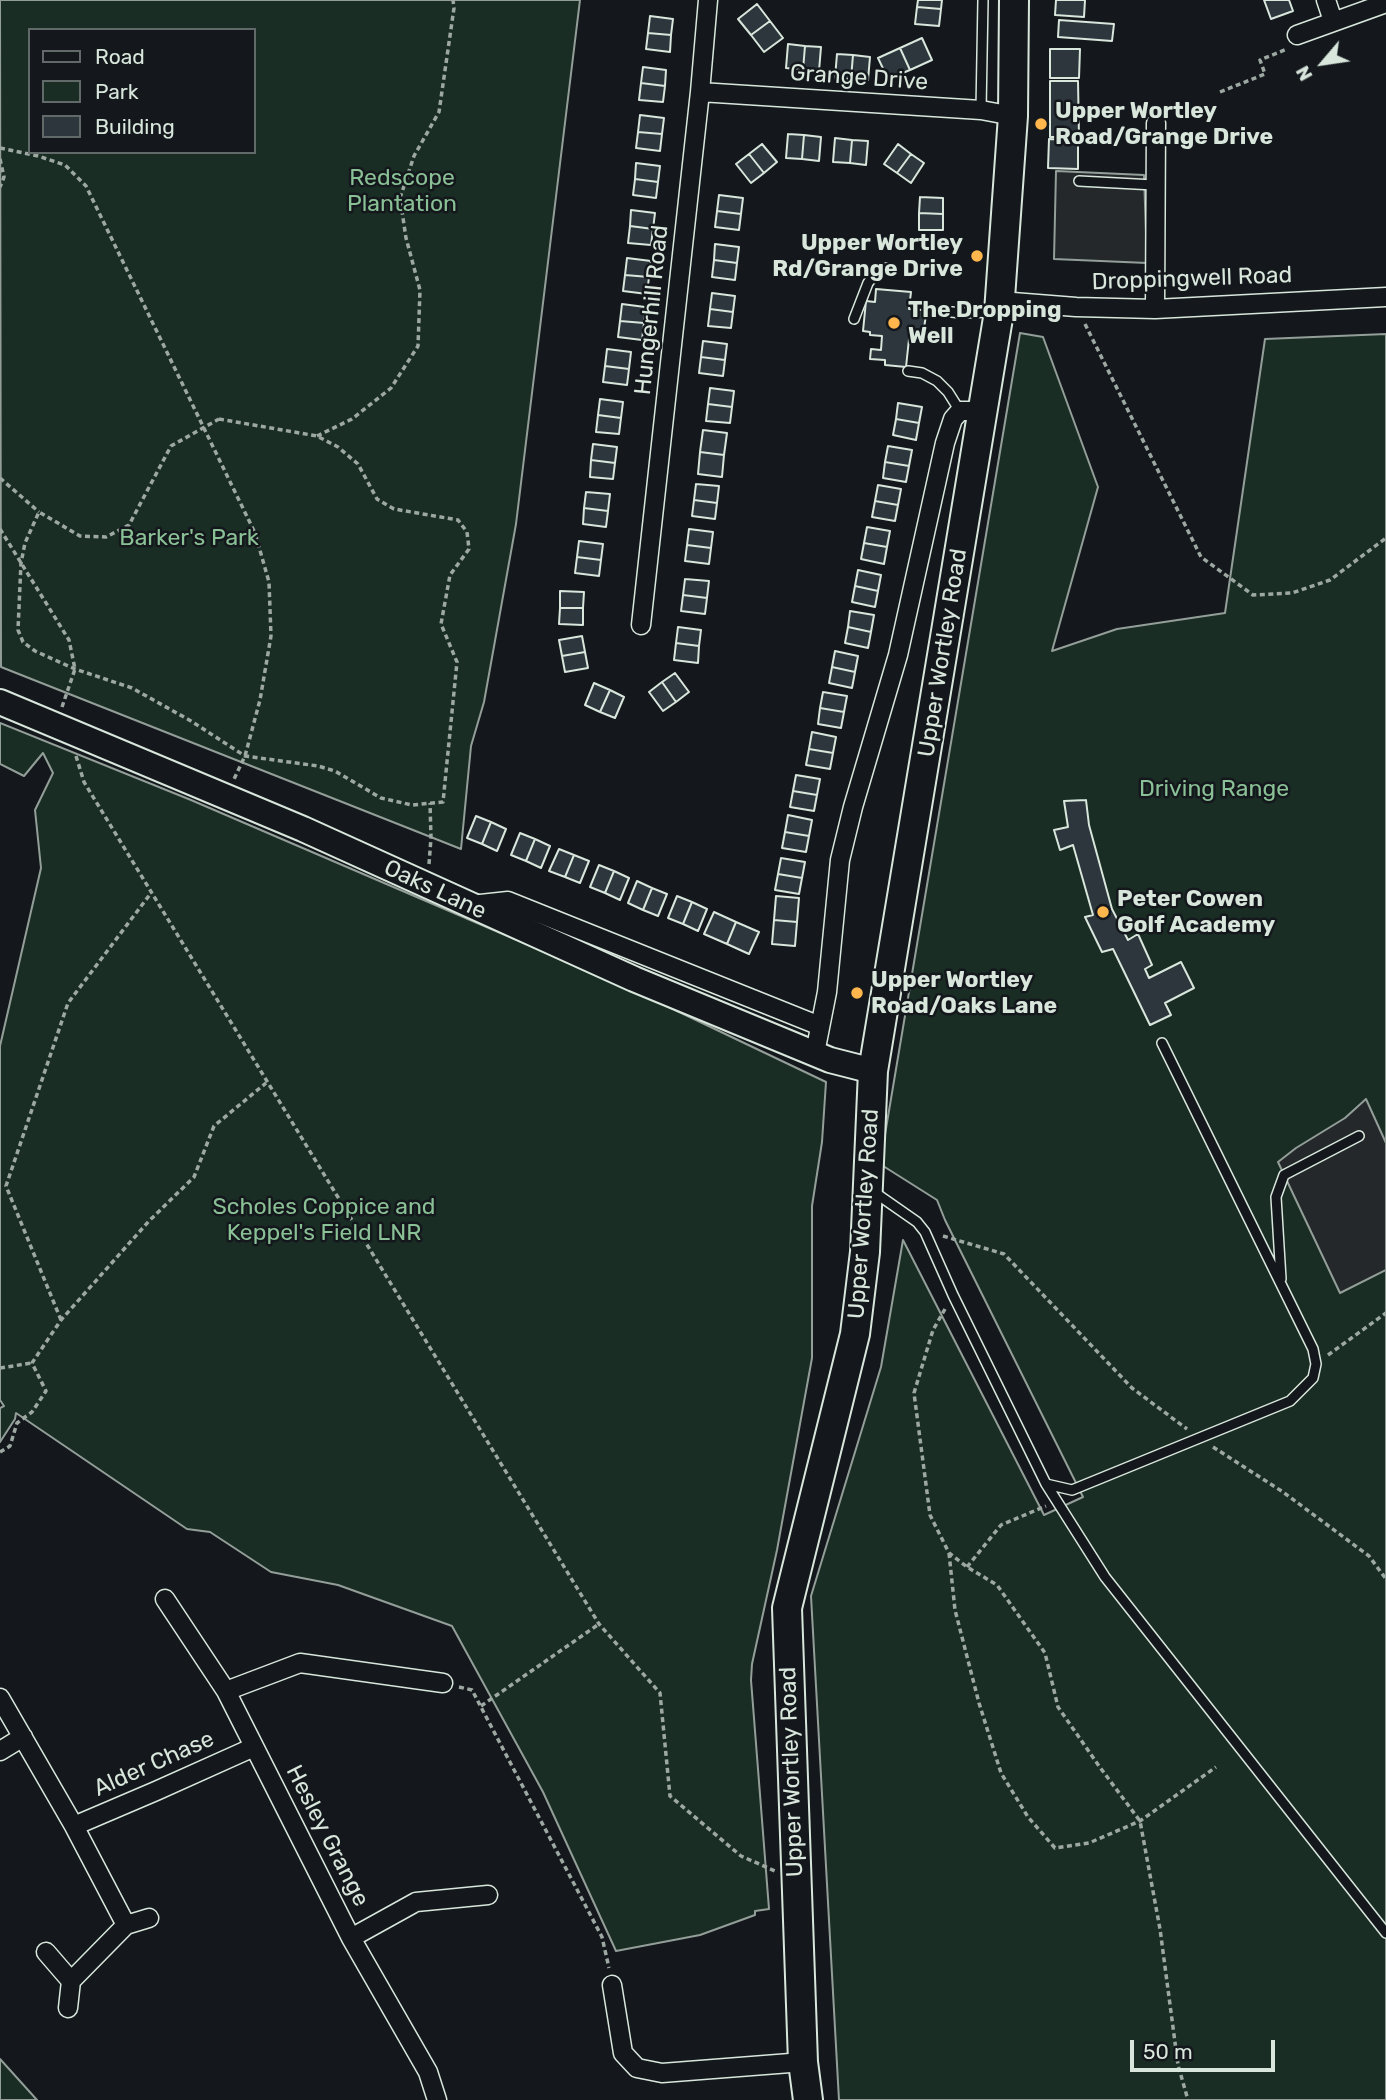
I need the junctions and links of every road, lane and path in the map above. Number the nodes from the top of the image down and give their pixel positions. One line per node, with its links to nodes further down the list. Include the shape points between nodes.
1 (453, 0): 31 (path, via 439,112 414,156 400,198 405,238 420,290 418,346 391,388 352,419)
2 (708, 0): 9 (street, Hungerhill Road)
3 (983, 0): 11 (lane)
4 (1014, 0): 12 (main road, Upper Wortley Road)
5 (1326, 0): 7 (street)
6 (1386, 3): 7 (street)
7 (1333, 21): 8 (street)
8 (1297, 35): 10 (path, via 1296,45 1260,60 1265,74)
9 (700, 92): 11 (street, Grange Drive); 37 (street, Hungerhill Road)
10 (1220, 92)
11 (981, 110): 12 (street, Grange Drive)
12 (1013, 116): 23 (main road, Upper Wortley Road)
13 (1156, 123): 19 (street)
14 (0, 148): 16 (path)
15 (28, 154): 30 (path, via 65,166 86,186)
16 (28, 154)
17 (0, 159): 20 (path, via 4,177)
18 (1079, 181): 19 (lane)
19 (1154, 185): 25 (street)
20 (0, 187)
21 (888, 268): 27 (lane, via 878,270 868,283)
22 (1386, 296): 25 (street, Droppingwell Road)
23 (1000, 307): 24 (street, Droppingwell Road); 26 (lane); 29 (main road, Upper Wortley Road)
24 (1076, 307): 25 (street, Droppingwell Road); 35 (path, via 1201,558 1253,595 1292,593 1330,580)
25 (1154, 309)
26 (952, 312)
27 (854, 319)
28 (908, 371): 29 (lane, via 937,381)
29 (972, 411): 46 (street, Upper Wortley Road, via 953,419 945,443 898,655 853,807 840,860); 49 (main road, Upper Wortley Road)
30 (204, 428): 31 (path, via 219,419); 33 (path, via 171,446 129,525 106,537 80,536); 41 (path, via 255,533 269,582 271,636)
31 (317, 436): 42 (path, via 358,464 377,499 394,509 458,520 467,533 469,549 450,575 441,624 457,662 443,802)
32 (0, 478): 33 (path)
33 (39, 512): 36 (path)
34 (0, 530): 36 (path)
35 (1386, 538)
36 (21, 563): 38 (path, via 69,640); 38 (path, via 18,630 23,642)
37 (641, 625)
38 (75, 669): 40 (path); 41 (path, via 132,688)
39 (0, 702): 40 (street, Oaks Lane)
40 (62, 728): 43 (street, Oaks Lane); 44 (path, via 84,782)
41 (245, 756): 42 (path, via 318,766 382,797 412,806)
42 (430, 803): 43 (path)
43 (428, 887): 45 (street, Oaks Lane)
44 (151, 893): 50 (path); 57 (path, via 68,1003 6,1186)
45 (467, 905): 46 (street, via 508,901); 48 (street, Oaks Lane)
46 (820, 1026): 48 (street, Upper Wortley Road)
47 (1162, 1043): 54 (lane)
48 (815, 1053): 49 (street, Oaks Lane)
49 (873, 1071): 52 (main road, Upper Wortley Road)
50 (267, 1082): 57 (path, via 214,1126 194,1177); 69 (path)
51 (1359, 1136): 54 (lane, via 1284,1175 1276,1197)
52 (867, 1187): 53 (lane); 80 (main road, Upper Wortley Road, via 855,1334 787,1608)
53 (925, 1232): 55 (lane); 61 (path, via 1004,1254 1132,1388)
54 (1282, 1284): 59 (lane)
55 (953, 1295): 63 (lane); 65 (path, via 933,1330 914,1393 930,1515)
56 (1386, 1314): 59 (path)
57 (61, 1320): 58 (path)
58 (32, 1363): 60 (path); 62 (path, via 46,1391 32,1412 17,1423 10,1446)
59 (1316, 1364): 61 (lane, via 1313,1378 1290,1401)
60 (0, 1367)
61 (1198, 1438): 63 (lane, via 1072,1490); 67 (path, via 1283,1492 1369,1556)
62 (0, 1452)
63 (1046, 1484): 64 (lane)
64 (1057, 1501): 66 (path, via 1002,1525); 84 (lane, via 1105,1577)
65 (950, 1553): 66 (path); 78 (path, via 955,1611 979,1703 1001,1773 1028,1817 1055,1848 1089,1843)
66 (967, 1567): 78 (path, via 997,1585 1045,1654 1058,1707)
67 (1386, 1579)
68 (164, 1599): 71 (street, Hesley Grange)
69 (599, 1624): 73 (path); 80 (path, via 660,1693 670,1796 741,1856)
70 (443, 1683): 71 (street, via 300,1663); 73 (path, via 472,1690)
71 (226, 1691): 75 (street, Hesley Grange)
72 (0, 1698): 74 (street)
73 (481, 1706): 88 (path, via 602,1937)
74 (23, 1737): 76 (street); 79 (street)
75 (254, 1747): 79 (street, Alder Chase); 85 (street, Hesley Grange)
76 (0, 1751)
77 (1216, 1767): 78 (path)
78 (1140, 1821): 93 (path, via 1178,2065)
79 (74, 1826): 83 (street)
80 (796, 1879): 90 (main road, Upper Wortley Road)
81 (488, 1895): 85 (street, via 416,1902)
82 (149, 1918): 83 (street)
83 (127, 1925): 87 (street)
84 (1386, 1933)
85 (351, 1938): 91 (street, Hesley Grange, via 428,2072)
86 (46, 1952): 87 (street)
87 (71, 1981): 89 (street)
88 (612, 1985): 90 (street, via 623,2053 637,2068 662,2073)
89 (68, 2008)
90 (803, 2062): 92 (main road, Upper Wortley Road)
91 (437, 2100)
92 (808, 2100)
93 (1188, 2100)

